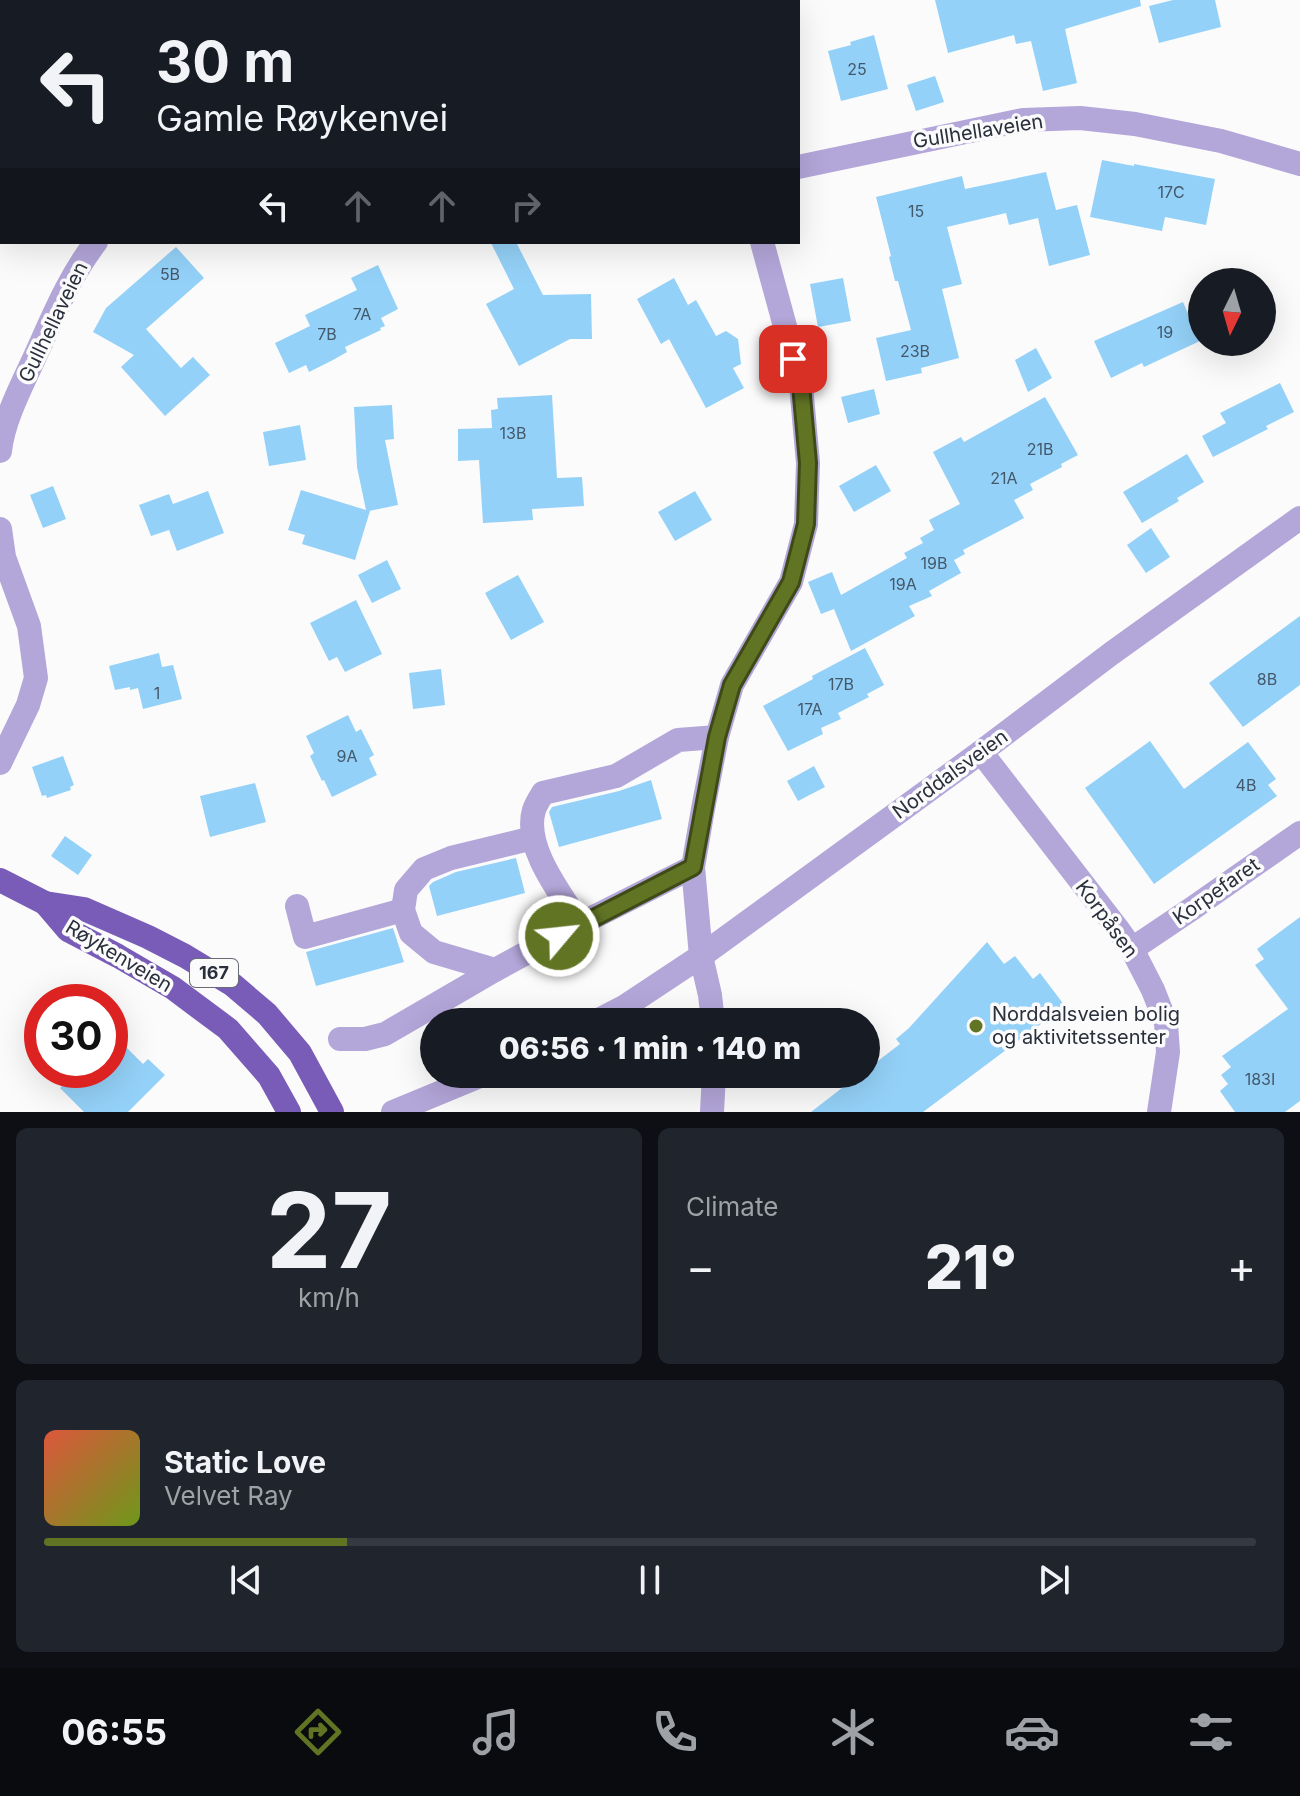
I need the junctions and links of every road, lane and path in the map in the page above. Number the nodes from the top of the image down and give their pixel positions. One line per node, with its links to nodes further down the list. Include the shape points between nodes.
1 (1300, 164): 2 (street, Gullhellaveien, via 1221,141 1080,118 1023,120)
2 (800, 167)
3 (94, 244): 5 (street, Gullhellaveien, via 19,390)
4 (763, 244): 8 (street, via 801,385 808,463 806,524 791,582 732,685)
5 (0, 451)
6 (1300, 518): 9 (street, Norddalsveien)
7 (0, 529): 10 (street, via 4,557 29,626 36,678)
8 (717, 737): 12 (street, via 678,740 616,776 543,793 534,810); 13 (street)
9 (981, 752): 19 (street, Korpåsen); 20 (street, Norddalsveien)
10 (0, 763)
11 (1300, 833): 19 (street, Korpefaret)
12 (533, 838): 17 (street, via 424,869 406,890); 18 (street)
13 (693, 867): 18 (street); 20 (street)
14 (0, 880): 15 (main road, Røykenveien / 167)
15 (45, 903): 27 (main road, Røykenveien / 167, via 68,930 173,988 228,1029 269,1076); 28 (main road, Røykenveien / 167, via 84,909 185,956 233,985 300,1053)
16 (297, 906): 17 (street, via 305,937)
17 (403, 910): 21 (street, via 411,933 434,952)
18 (580, 924): 21 (street)
19 (1132, 949): 31 (street, Korpåsen, via 1166,1023 1168,1052)
20 (701, 956): 22 (street, Norddalsveien); 23 (street)
21 (495, 970): 24 (street, via 385,1034)
22 (622, 1008)
23 (711, 1008)
24 (340, 1039)
25 (451, 1088): 29 (street)
26 (713, 1088): 30 (street)
27 (289, 1112)
28 (332, 1112)
29 (393, 1112)
30 (712, 1112)
31 (1159, 1112)

